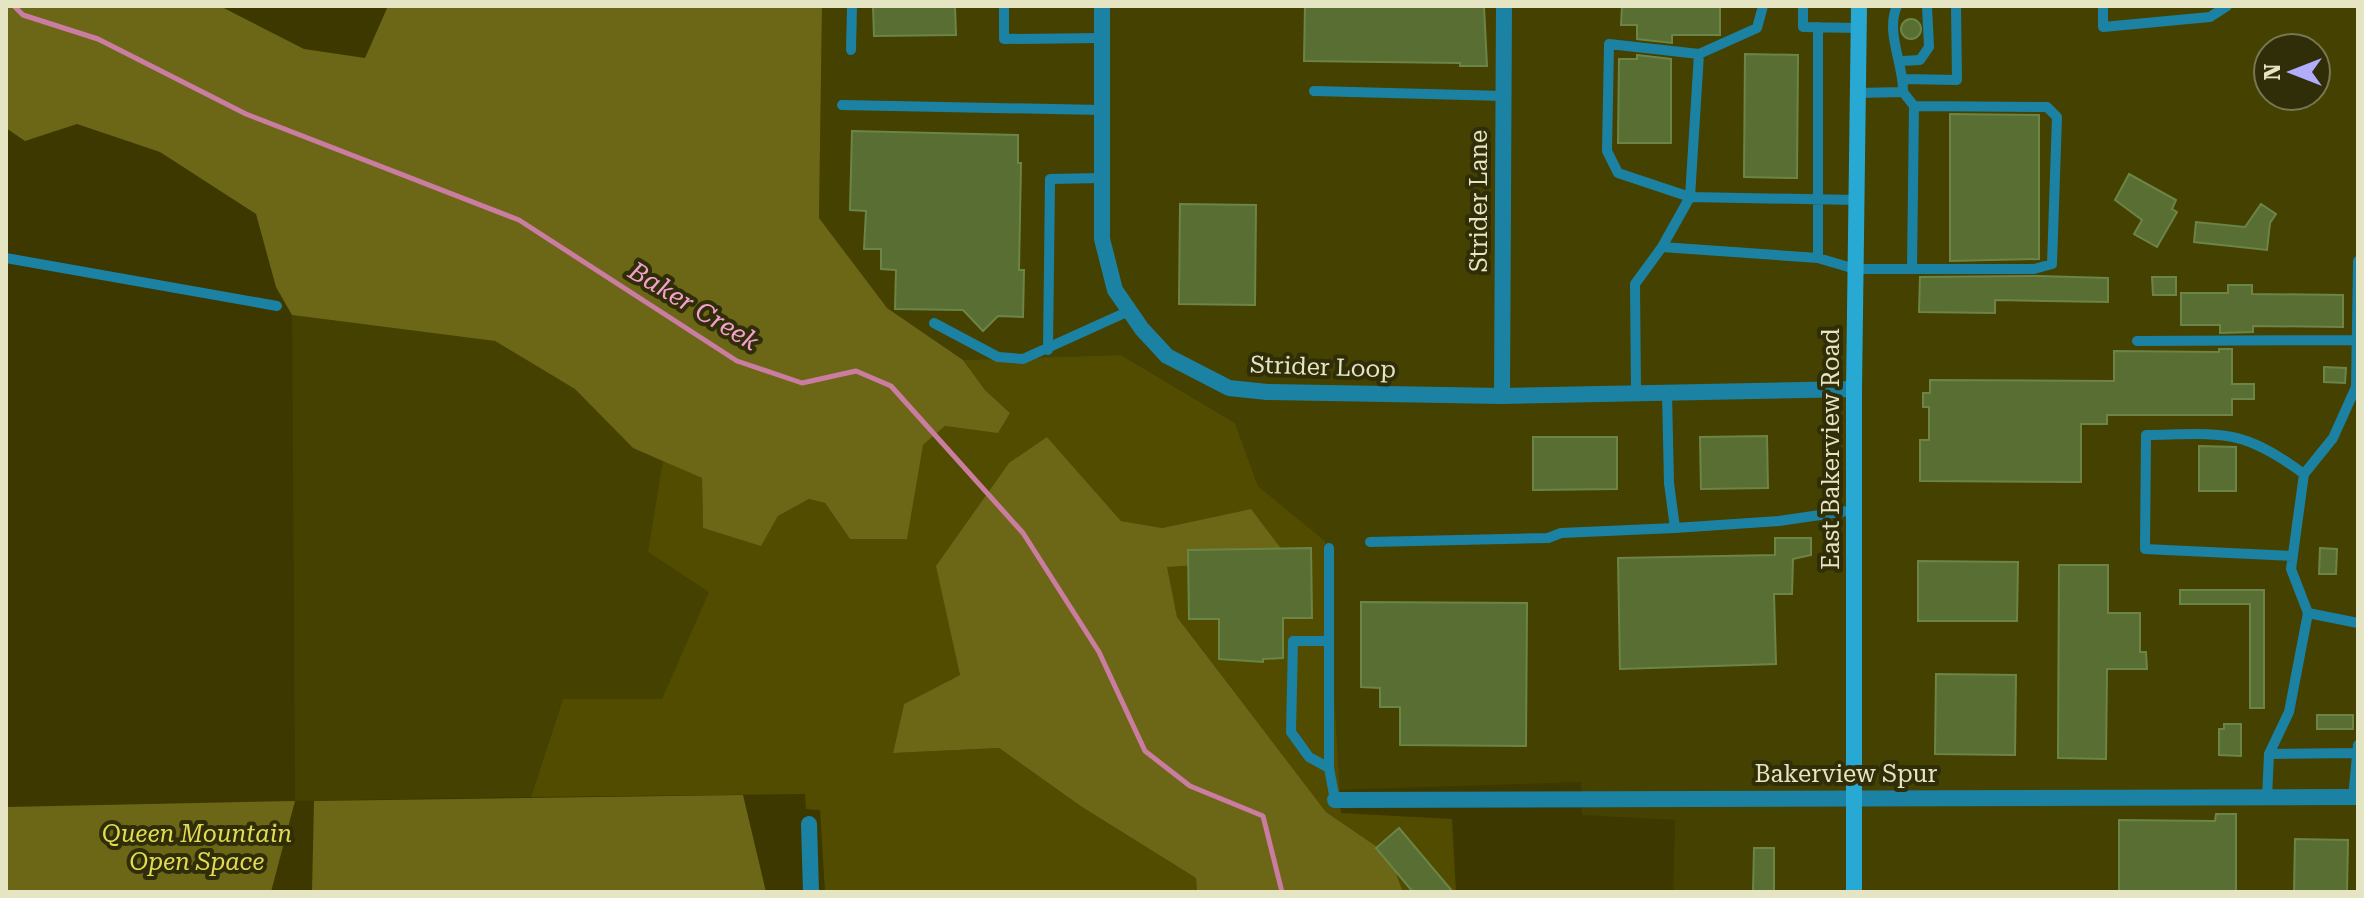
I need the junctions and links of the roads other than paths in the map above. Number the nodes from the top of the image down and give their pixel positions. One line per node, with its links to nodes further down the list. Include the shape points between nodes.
1 (852, 6): 18 (lane)
2 (1004, 6): 17 (lane, via 1004,39)
3 (1102, 6): 17 (street, Strider Loop)
4 (1504, 6): 25 (street, Strider Lane)
5 (1763, 6): 19 (lane, via 1757,28)
6 (1790, 6): 7 (lane)
7 (1803, 6): 15 (lane, via 1803,27)
8 (1859, 6): 16 (main road, East Bakerview Road)
9 (1897, 6): 20 (lane, via 1895,48)
10 (1927, 6): 20 (lane, via 1929,47 1920,60)
11 (1956, 6): 21 (lane, via 1957,80)
12 (2103, 6): 14 (lane, via 2103,27)
13 (2227, 6): 14 (lane)
14 (2210, 12)
15 (1818, 27): 16 (lane); 31 (lane)
16 (1858, 28): 24 (main road, East Bakerview Road)
17 (1102, 38): 28 (street, Strider Loop)
18 (851, 50)
19 (1699, 54): 30 (lane); 30 (lane, via 1609,44 1607,151 1618,173)
20 (1902, 61): 21 (lane)
21 (1904, 79): 23 (lane)
22 (1314, 91): 25 (lane)
23 (1903, 92): 24 (lane); 27 (lane)
24 (1858, 93): 32 (main road, East Bakerview Road)
25 (1504, 96): 48 (street, Strider Lane)
26 (842, 105): 28 (lane)
27 (1914, 106): 38 (lane); 38 (lane, via 2047,107 2057,117 2052,264 2034,269)
28 (1102, 110): 29 (street, Strider Loop)
29 (1102, 178): 40 (street, Strider Loop, via 1102,239 1115,290); 44 (lane, via 1050,179)
30 (1690, 197): 31 (lane); 33 (lane)
31 (1818, 200): 32 (lane); 35 (lane)
32 (1856, 200): 37 (main road, East Bakerview Road)
33 (1662, 247): 35 (lane); 46 (lane, via 1635,284)
34 (6, 258): 39 (lane)
35 (1818, 258): 37 (lane)
36 (2358, 261): 42 (lane)
37 (1855, 269): 38 (lane); 45 (main road, East Bakerview Road)
38 (1912, 269)
39 (277, 306)
40 (1129, 311): 44 (lane); 48 (street, Strider Loop, via 1167,356 1229,388)
41 (934, 323): 44 (lane, via 998,357 1023,359)
42 (2357, 340): 43 (lane); 49 (lane, via 2356,387 2347,415)
43 (2137, 341)
44 (1048, 350)
45 (1854, 389): 47 (street, Strider Loop); 50 (main road, East Bakerview Road)
46 (1636, 393): 47 (street, Strider Loop); 48 (street, Strider Loop)
47 (1667, 393): 51 (lane)
48 (1502, 396)
49 (2304, 474): 54 (lane); 54 (lane, via 2237,435 2146,435 2145,549)
50 (1854, 510): 51 (lane); 61 (main road, East Bakerview Road)
51 (1675, 528): 52 (lane, via 1548,538)
52 (1370, 542)
53 (1329, 548): 57 (lane)
54 (2293, 556): 55 (lane, via 2291,569)
55 (2308, 613): 56 (lane); 59 (lane, via 2289,712)
56 (2358, 623)
57 (1329, 641): 60 (lane); 60 (lane, via 1293,641 1291,732 1309,757)
58 (2357, 749): 59 (lane); 63 (lane)
59 (2269, 754): 62 (lane)
60 (1329, 768): 64 (lane)
61 (1855, 798): 62 (street, Bakerview Spur); 64 (street, Bakerview Spur); 67 (main road, East Bakerview Road)
62 (2267, 798): 63 (street, Bakerview Spur)
63 (2356, 798)
64 (1335, 800)
65 (809, 824): 66 (street)
66 (811, 892)
67 (1854, 892)

